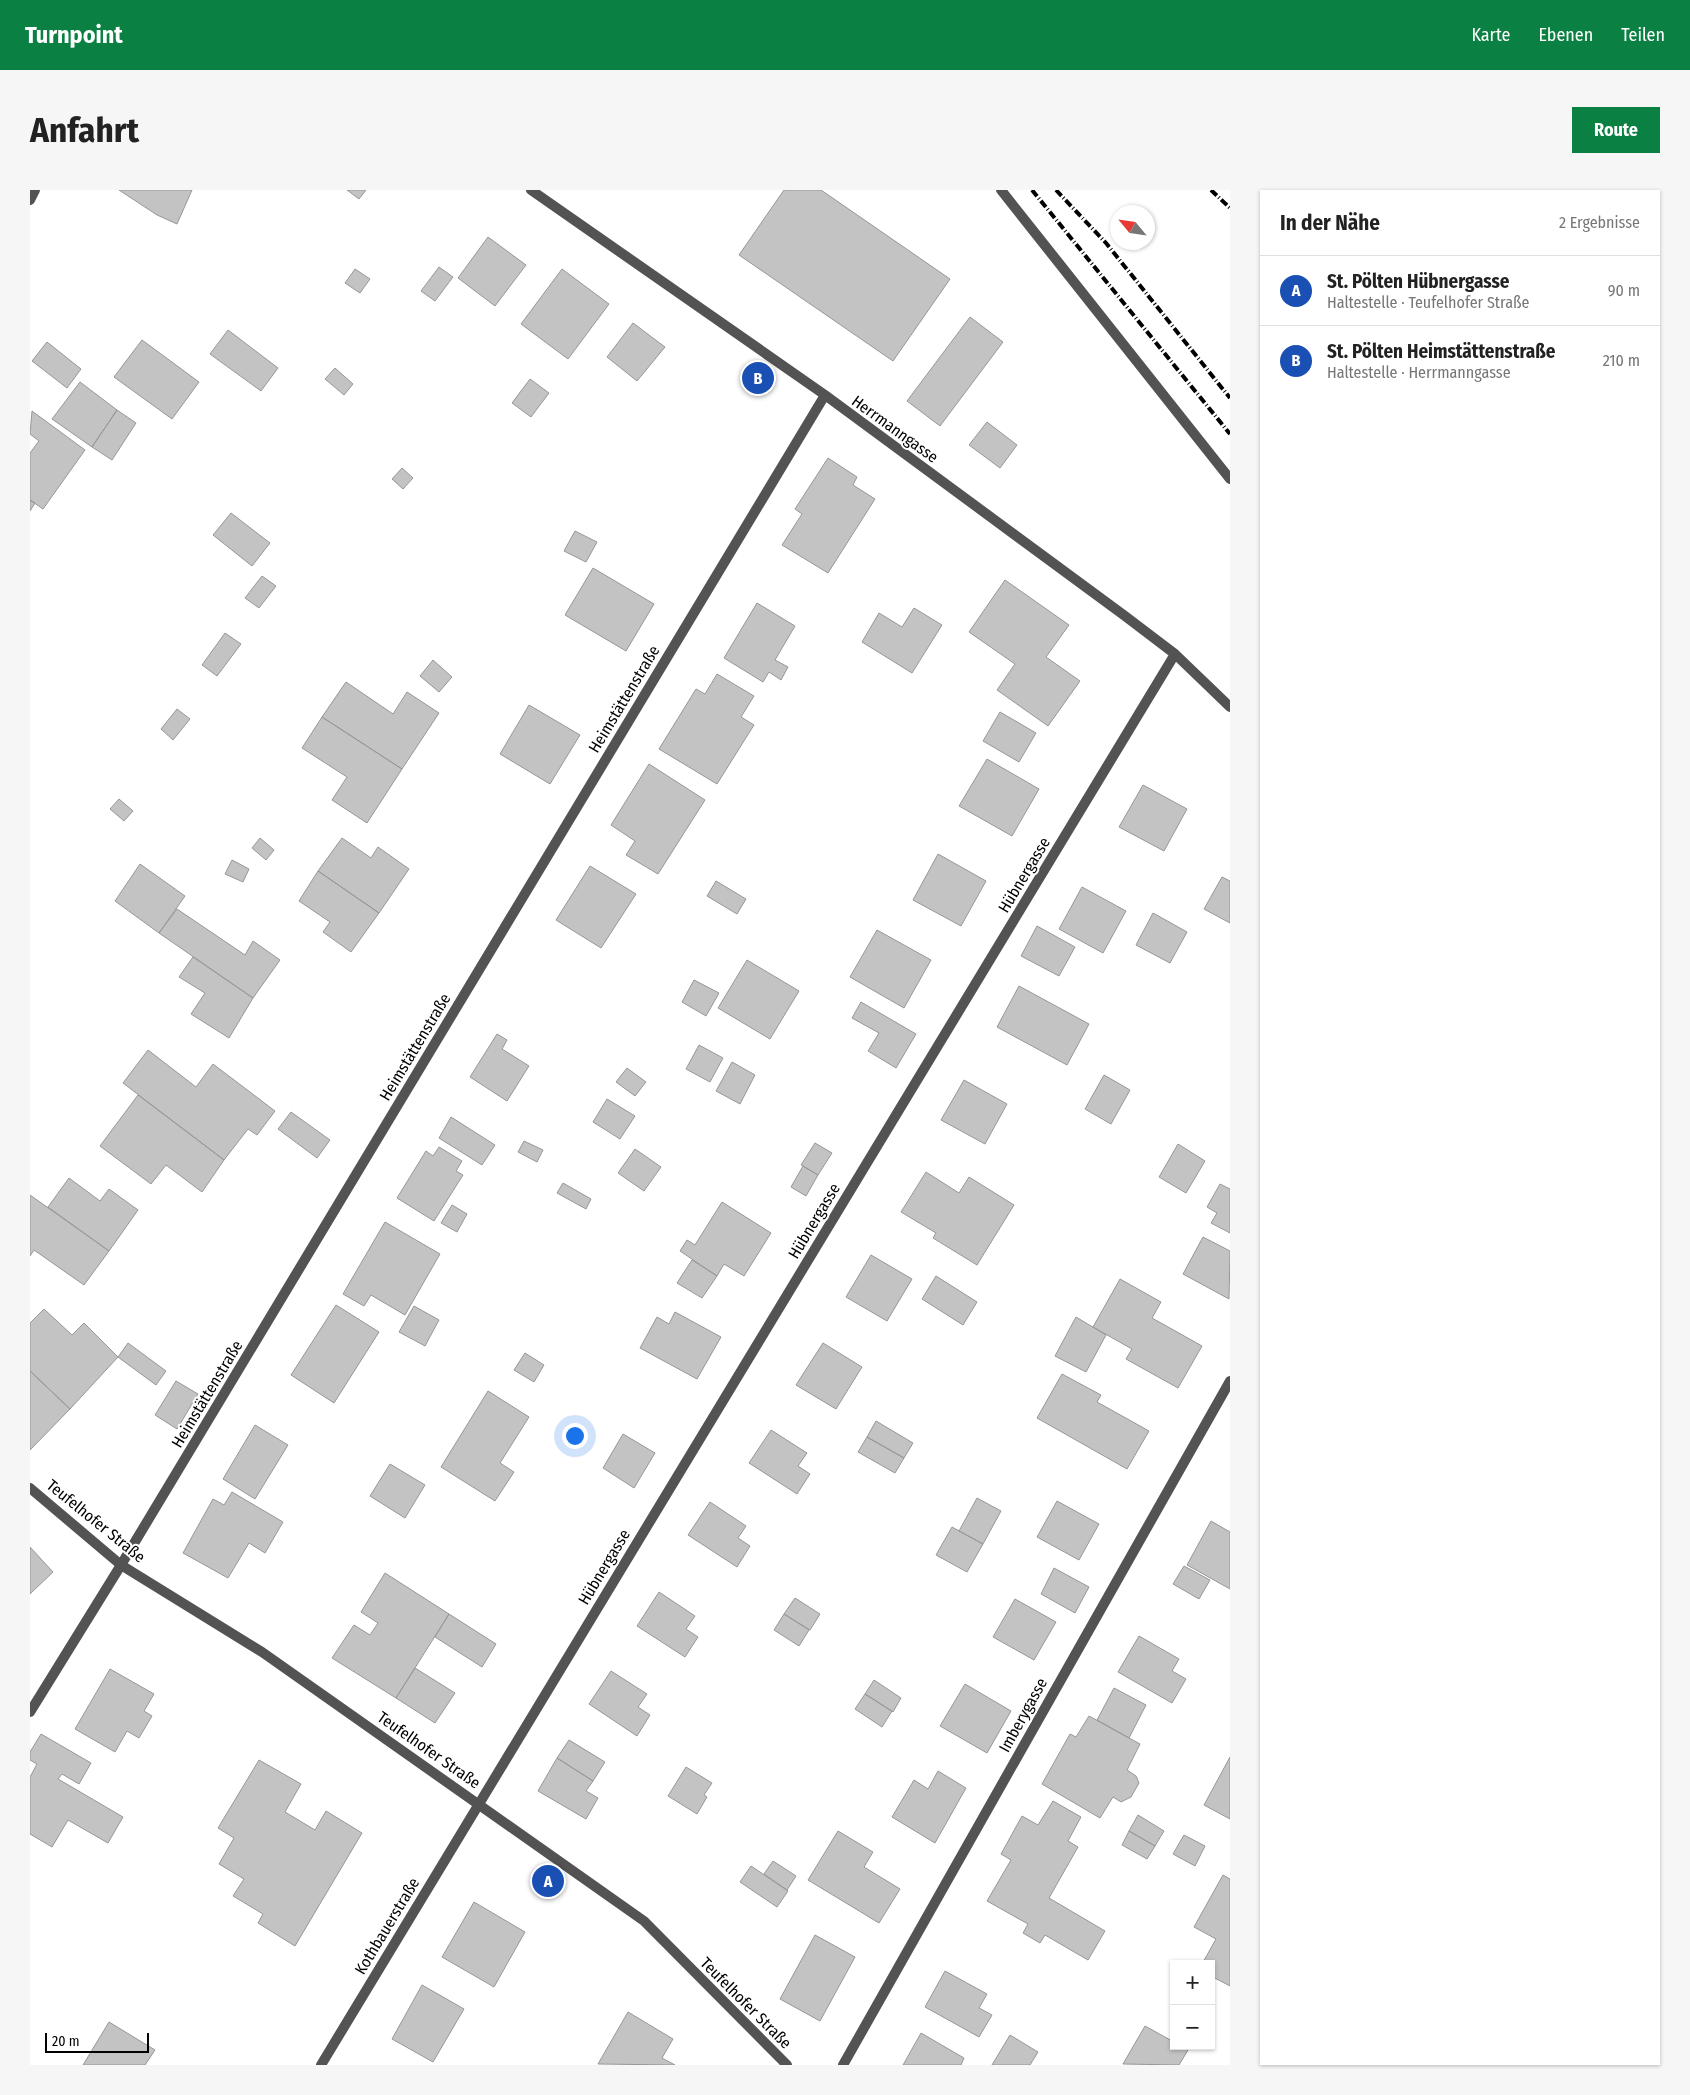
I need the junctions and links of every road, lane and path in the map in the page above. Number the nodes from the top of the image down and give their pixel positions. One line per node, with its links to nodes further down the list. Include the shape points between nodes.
1 (34, 190): 4 (street)
2 (530, 190): 5 (street, Herrmanngasse)
3 (1001, 190): 6 (street)
4 (30, 200)
5 (824, 395): 7 (street, Herrmanngasse); 11 (street, Heimstättenstraße)
6 (1230, 479)
7 (1175, 654): 8 (street, Herrmanngasse); 13 (street, Hübnergasse)
8 (1230, 707)
9 (1230, 1381): 16 (street, Imberygasse)
10 (30, 1488): 11 (street, Teufelhofer Straße)
11 (121, 1565): 12 (street, Heimstättenstraße); 13 (street, Teufelhofer Straße, via 262,1652)
12 (30, 1712)
13 (478, 1803): 14 (street, Kothbauerstraße); 15 (street, Teufelhofer Straße, via 644,1921)
14 (321, 2065)
15 (787, 2065)
16 (843, 2065)

